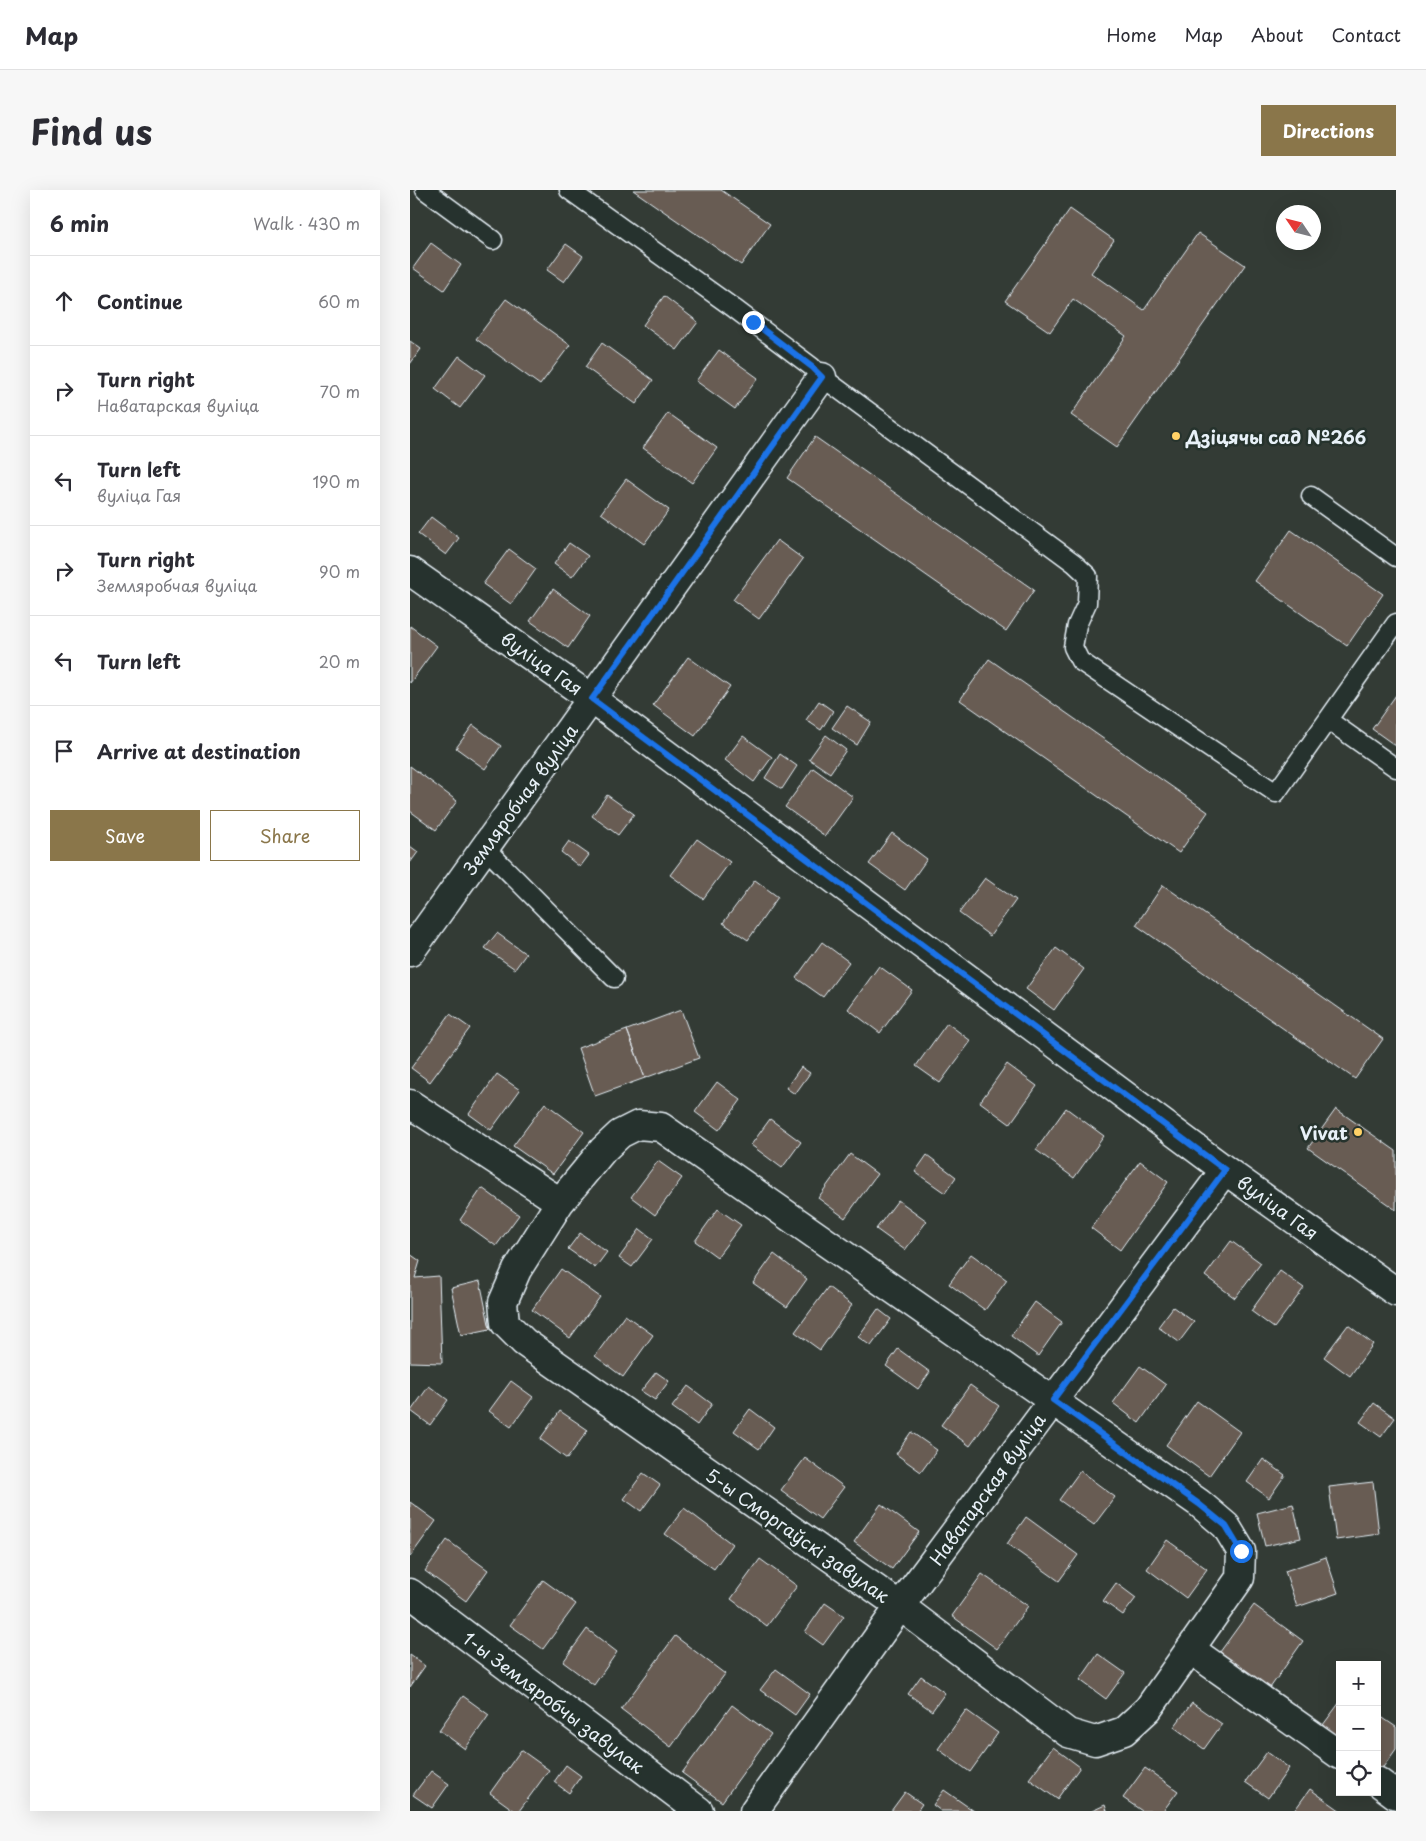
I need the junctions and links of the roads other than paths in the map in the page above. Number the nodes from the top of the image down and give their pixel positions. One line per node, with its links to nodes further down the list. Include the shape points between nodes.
1 (426, 190): 3 (lane)
2 (569, 190): 4 (lane, via 735,308)
3 (493, 240)
4 (822, 377): 9 (street, Земляробчая вуліца); 10 (lane, via 1088,576 1087,603 1077,625 1074,647 1080,661 1276,793)
5 (1311, 496): 6 (lane)
6 (1396, 557)
7 (410, 571): 9 (street, вуліца Гая)
8 (1396, 623): 10 (lane)
9 (592, 699): 12 (street, Земляробчая вуліца); 16 (street, вуліца Гая)
10 (1328, 720): 11 (lane)
11 (1396, 768)
12 (485, 848): 13 (street, Земляробчая вуліца); 14 (lane)
13 (410, 952)
14 (614, 978)
15 (410, 1104): 17 (street)
16 (1225, 1170): 18 (street, вуліца Гая); 19 (street, Наватарская вуліца)
17 (560, 1202): 19 (street, 5-ы Сморгаўскі завулак, via 620,1134 638,1124 661,1127); 21 (street, 5-ы Сморгаўскі завулак, via 517,1270 503,1302 505,1323 524,1342)
18 (1396, 1292)
19 (1053, 1400): 21 (street, Наватарская вуліца); 22 (street, 5-ы Сморгаўскі завулак, via 1199,1504 1226,1526 1241,1551 1240,1578)
20 (410, 1593): 27 (street, 1-ы Земляробчы завулак)
21 (900, 1606): 22 (street, 5-ы Сморгаўскі завулак, via 1068,1733 1095,1741 1124,1731 1148,1709); 28 (street, Наватарская вуліца)
22 (1190, 1649): 23 (street)
23 (1336, 1752)
24 (1381, 1784): 25 (street)
25 (1396, 1794)
26 (1396, 1801): 29 (street)
27 (698, 1811)
28 (754, 1811)
29 (1389, 1811)

